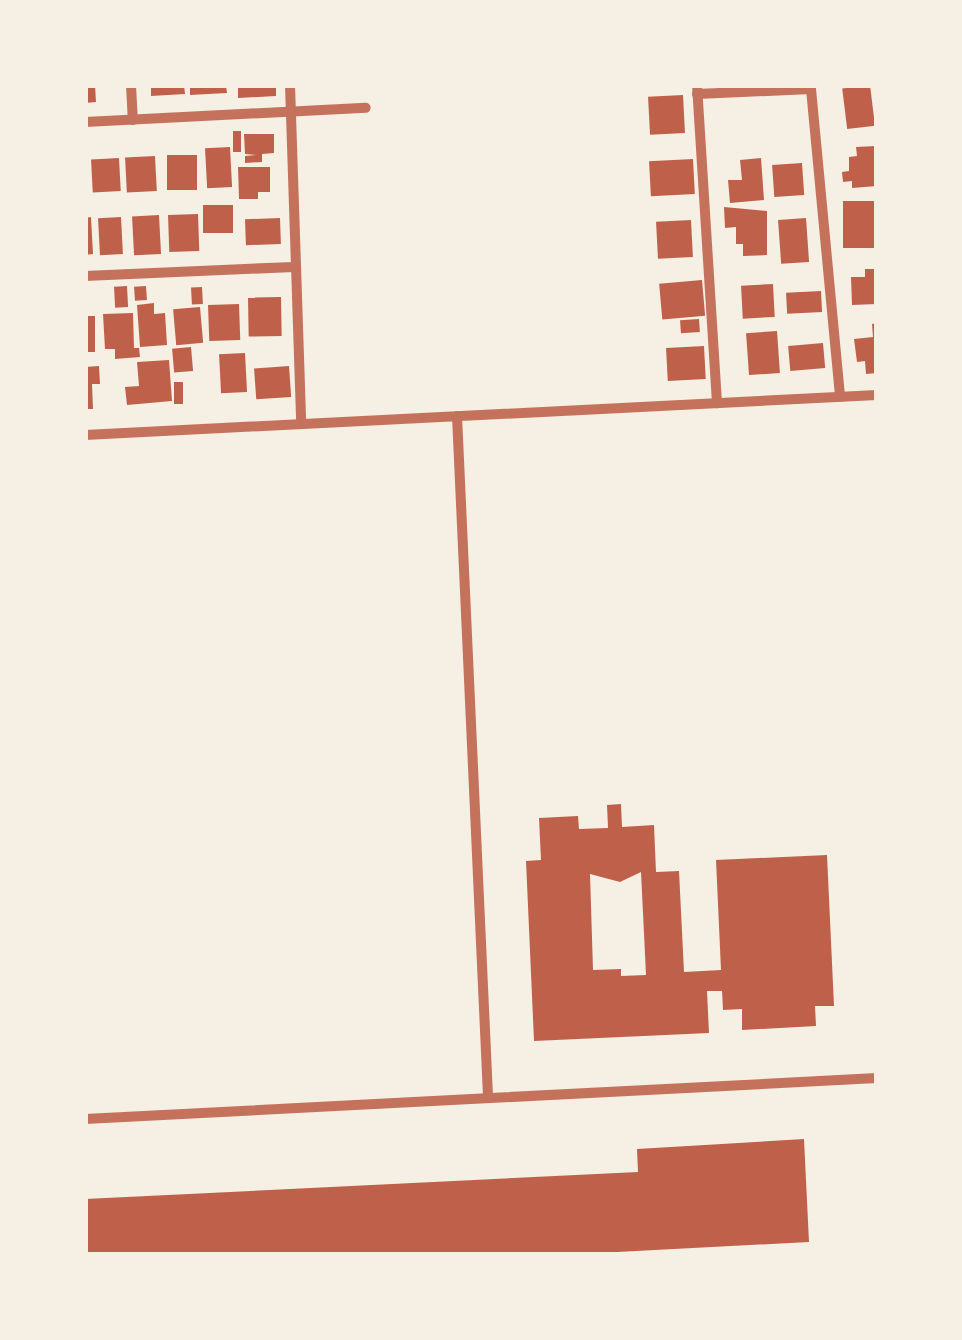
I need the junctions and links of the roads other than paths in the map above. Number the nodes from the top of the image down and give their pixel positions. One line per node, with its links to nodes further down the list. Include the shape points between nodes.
1 (131, 85): 6 (street)
2 (290, 85): 5 (street)
3 (697, 90): 11 (street, via 811,89); 12 (street)
4 (366, 108): 5 (street)
5 (291, 112): 6 (street); 8 (street)
6 (132, 120): 7 (street)
7 (85, 122)
8 (294, 267): 9 (street); 14 (street)
9 (85, 276)
10 (877, 395): 11 (street)
11 (840, 397): 12 (street)
12 (718, 403): 13 (street)
13 (457, 416): 14 (street); 17 (street)
14 (301, 424): 15 (street)
15 (85, 435)
16 (877, 1078): 17 (street)
17 (488, 1097): 18 (street)
18 (85, 1119)

